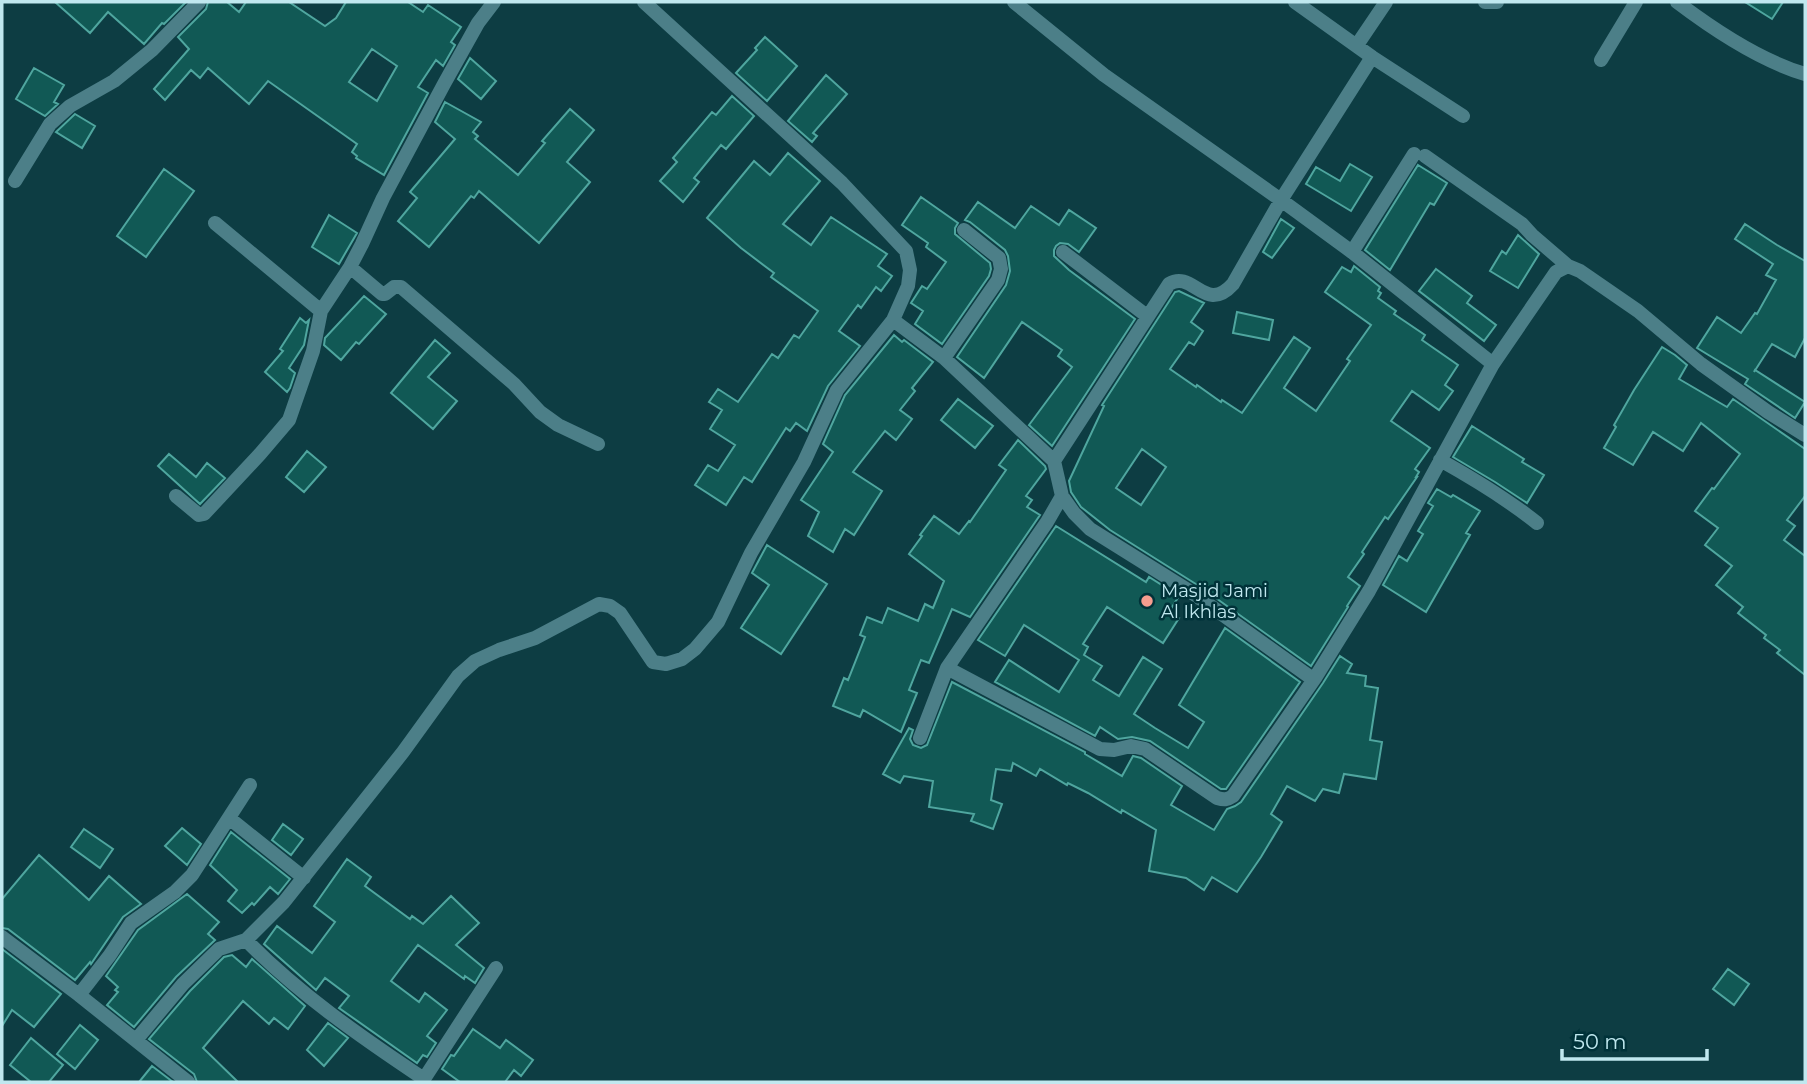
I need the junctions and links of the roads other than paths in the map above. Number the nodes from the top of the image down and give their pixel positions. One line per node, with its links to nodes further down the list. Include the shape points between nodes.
1 (198, 2): 16 (street, via 152,50 50,124)
2 (494, 2): 23 (street, via 444,84)
3 (643, 2): 26 (street, via 842,183 906,251 908,286)
4 (1014, 2): 17 (street, via 1104,75)
5 (1295, 2): 11 (street)
6 (1386, 2): 11 (street)
7 (1485, 2): 8 (street)
8 (1497, 2)
9 (1636, 2): 13 (street)
10 (1677, 2): 14 (street, via 1751,50)
11 (1357, 45): 12 (street)
12 (1373, 57): 15 (street); 17 (street)
13 (1601, 60)
14 (1805, 74)
15 (1463, 116)
16 (15, 181)
17 (1281, 200): 21 (street); 25 (street, via 1228,290 1209,295 1181,280 1173,281)
18 (215, 223): 24 (street)
19 (964, 230): 27 (street, via 999,258 1001,269)
20 (1063, 252): 25 (street)
21 (1352, 253): 22 (street, via 1420,155 1522,224); 28 (street)
22 (1568, 266): 28 (street, via 1556,272); 29 (street)
23 (350, 267): 24 (street); 30 (street, via 382,294 401,288 514,384 540,412)
24 (321, 311): 33 (street, via 313,351 289,420 204,514 195,513)
25 (1147, 316): 32 (street)
26 (893, 320): 27 (street); 41 (street, via 837,390 718,622 695,649 666,664 653,662 620,613 599,604 535,638 475,661 458,676)
27 (944, 358): 32 (street)
28 (1493, 364): 31 (street)
29 (1805, 435)
30 (598, 444)
31 (1440, 460): 35 (street); 37 (street, via 1369,591)
32 (1054, 461): 34 (street)
33 (176, 496)
34 (1062, 496): 36 (street); 37 (street, via 1090,529)
35 (1537, 523)
36 (947, 668): 37 (street, via 1100,749 1145,749 1223,800 1233,796); 38 (street)
37 (1315, 678)
38 (920, 738)
39 (250, 785): 40 (street)
40 (229, 818): 41 (street); 45 (street, via 192,875 131,923)
41 (303, 878): 43 (street)
42 (3, 940): 45 (street)
43 (246, 940): 46 (street, via 219,949); 47 (street, via 274,968)
44 (496, 968): 47 (street)
45 (79, 995): 46 (street)
46 (136, 1040): 48 (street)
47 (423, 1081)
48 (188, 1082)

